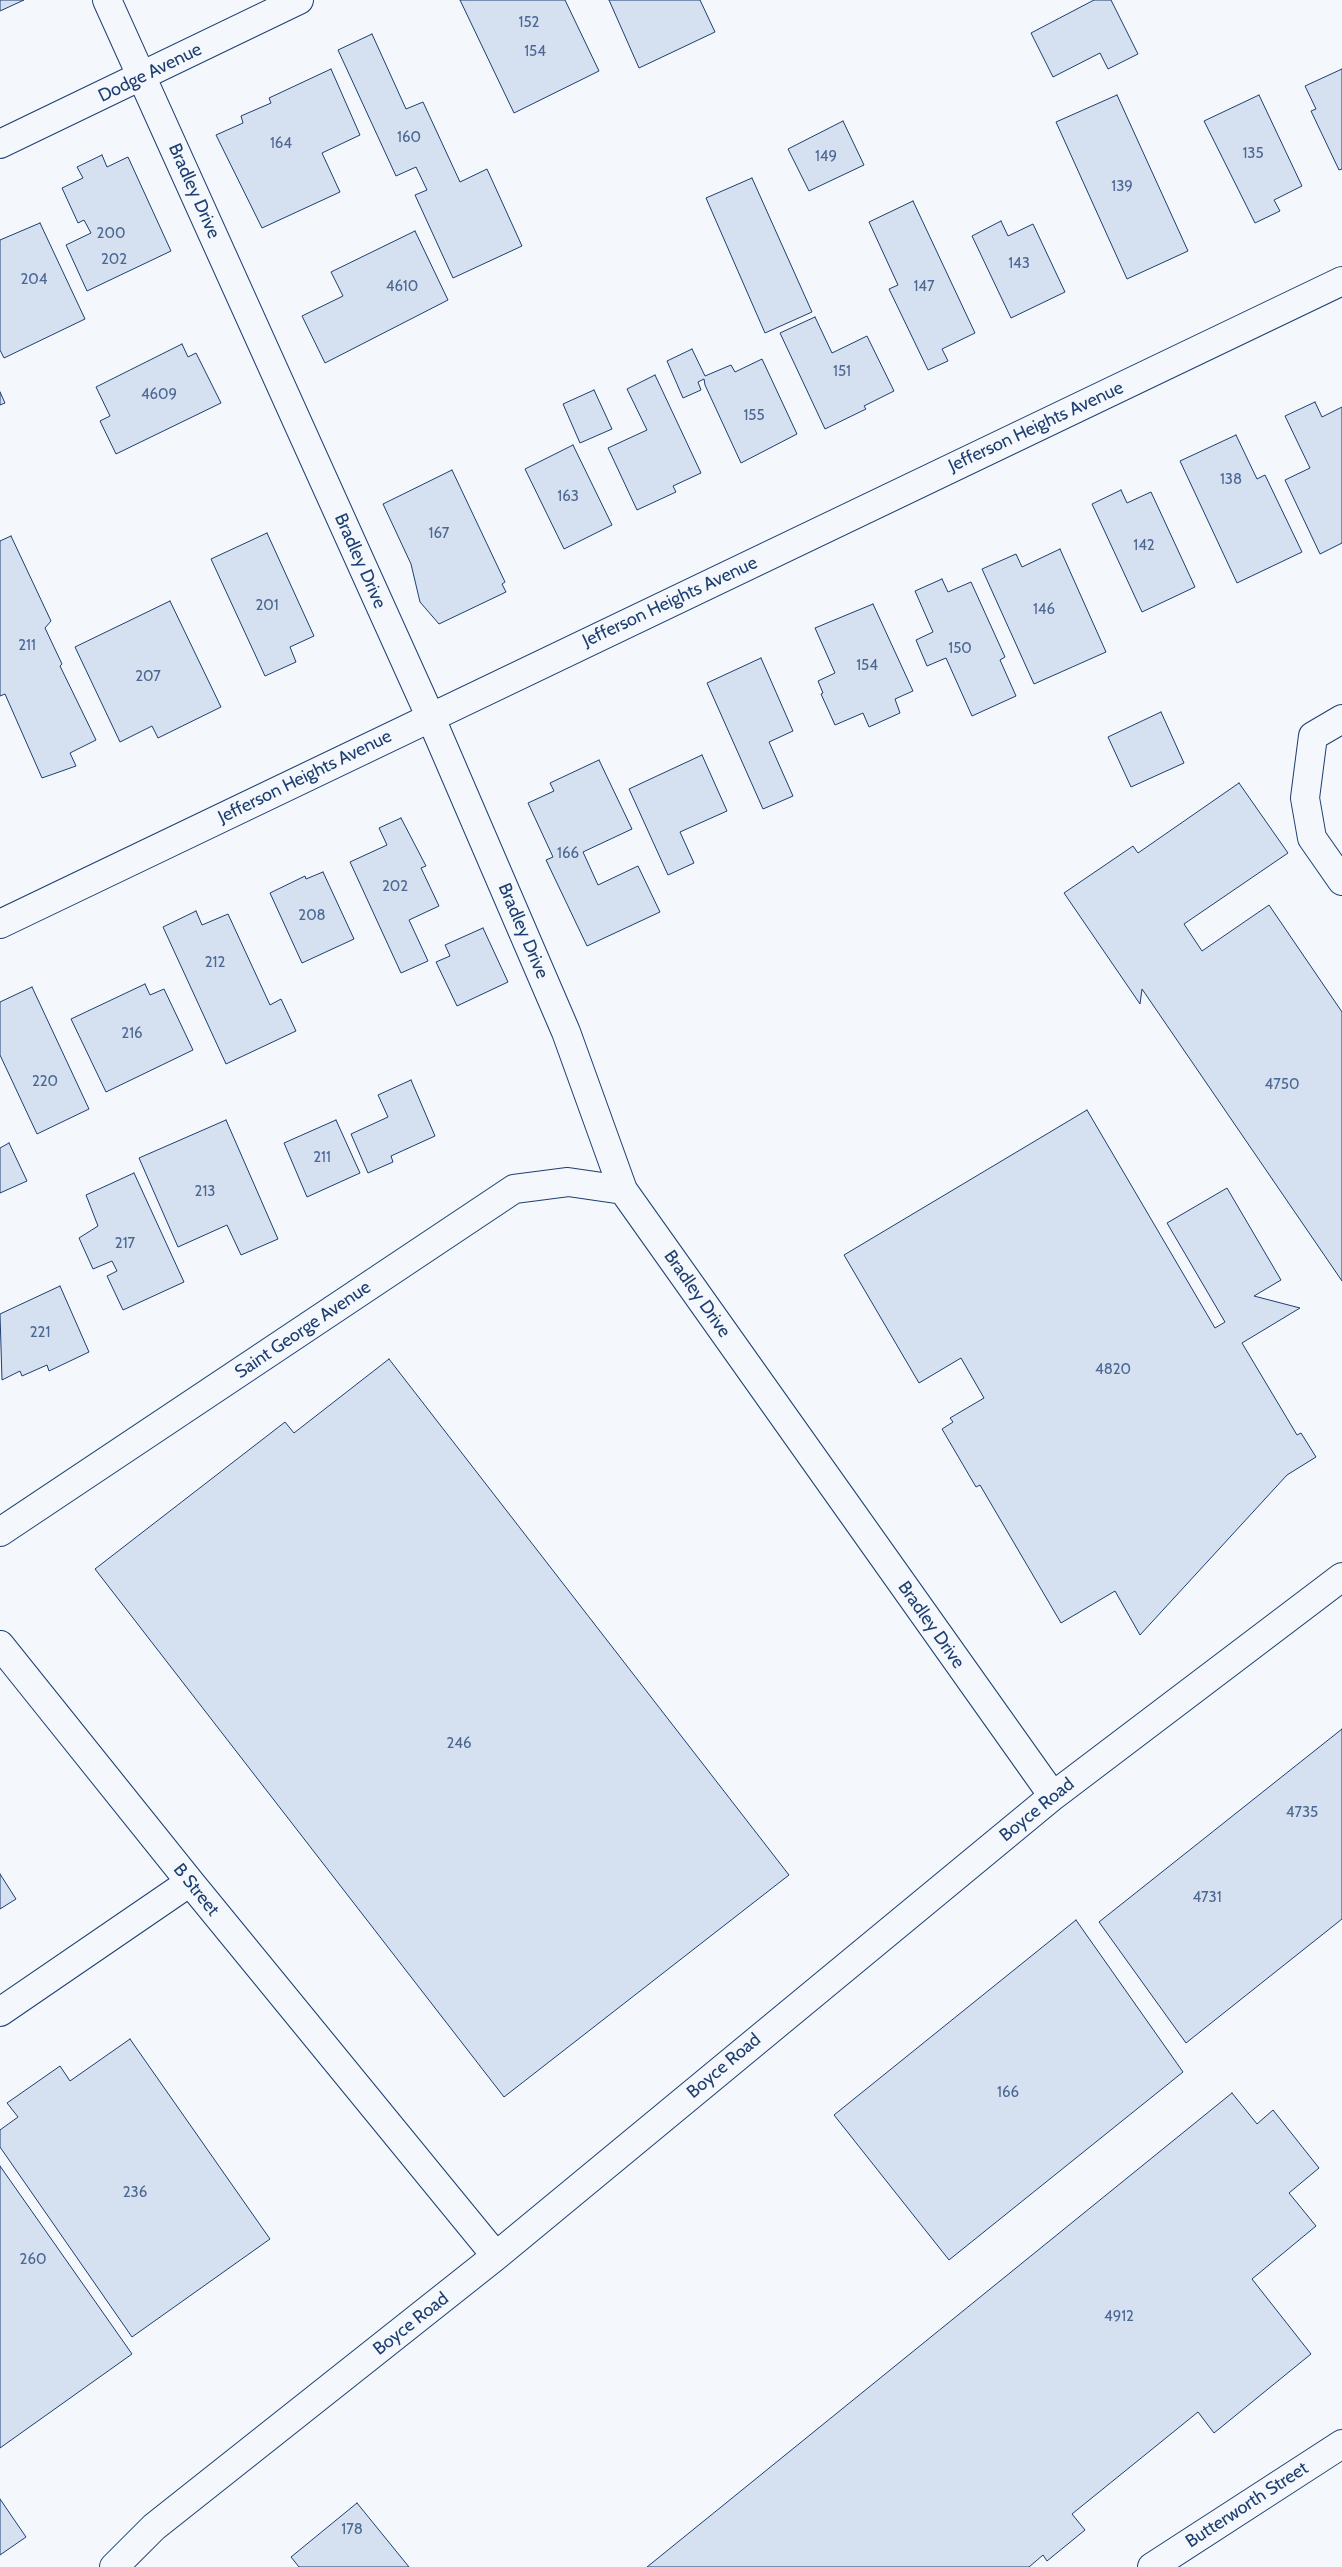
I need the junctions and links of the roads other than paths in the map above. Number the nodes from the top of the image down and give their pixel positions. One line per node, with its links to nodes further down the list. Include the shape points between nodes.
1 (106, 0): 3 (street, Bradley Drive)
2 (299, 0): 3 (street, Dodge Avenue)
3 (142, 77): 4 (street, Dodge Avenue); 6 (street, Bradley Drive)
4 (0, 144)
5 (1342, 282): 6 (street, Jefferson Heights Avenue)
6 (430, 716): 9 (street, Jefferson Heights Avenue); 10 (street, Bradley Drive, via 566,1032)
7 (1342, 719): 8 (street, via 1313,736 1305,798 1312,838)
8 (1342, 881)
9 (0, 924)
10 (624, 1190): 11 (street, Saint George Avenue, via 568,1182 514,1189); 14 (street, Bradley Drive)
11 (0, 1532)
12 (1342, 1577): 14 (street, Boyce Road)
13 (0, 1645): 15 (street, B Street)
14 (1053, 1796): 17 (street, Boyce Road)
15 (190, 1882): 16 (street); 17 (street, B Street)
16 (0, 2012)
17 (496, 2256): 19 (street, Boyce Road, via 154,2527)
18 (1342, 2444): 20 (street, Butterworth Street)
19 (114, 2567)
20 (1152, 2567)

